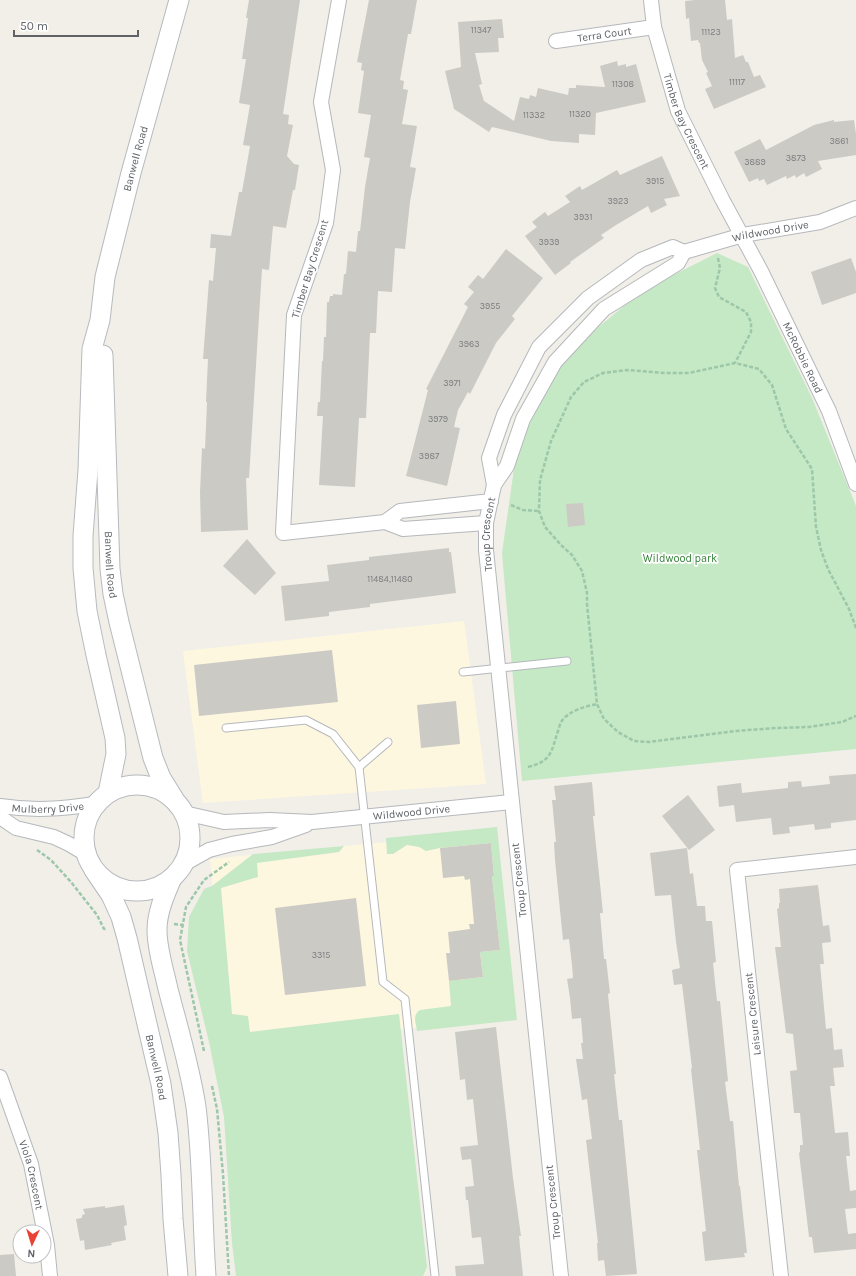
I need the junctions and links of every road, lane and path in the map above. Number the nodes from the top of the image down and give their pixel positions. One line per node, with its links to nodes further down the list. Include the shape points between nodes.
1 (179, 0): 10 (main road, Banwell Road, via 105,277)
2 (339, 0): 17 (street, Timber Bay Crescent, via 321,102 333,170 326,223 294,315 283,533)
3 (651, 0): 4 (street, Timber Bay Crescent)
4 (654, 27): 5 (street, Terra Court); 7 (street, Timber Bay Crescent, via 678,110 722,199)
5 (556, 40)
6 (856, 208): 7 (street, Wildwood Drive, via 820,222)
7 (743, 235): 8 (street, Wildwood Drive); 12 (street, McRobbie Road, via 829,412)
8 (684, 252): 13 (street, Troup Crescent, via 678,263 604,309 555,362 524,419 507,466); 13 (street, Troup Crescent, via 673,248 641,260 588,298 539,347 504,415 489,458)
9 (718, 257): 11 (path, via 720,268 715,288 719,297 746,312 751,322 751,332)
10 (100, 320): 29 (main road, Banwell Road, via 92,349 83,568 87,612 115,738 116,754); 32 (main road, Banwell Road, via 113,594 153,758 161,778)
11 (735, 362): 16 (path, via 689,373 627,370 602,373 584,382 571,397 551,441 540,480); 19 (path, via 759,369 772,384 786,430 812,469 816,527 821,550)
12 (856, 484)
13 (494, 485): 14 (street, Troup Crescent)
14 (491, 501): 17 (street, Timber Bay Crescent, via 400,511); 18 (street, Troup Crescent)
15 (510, 505): 16 (path, via 523,510)
16 (540, 511): 23 (path, via 545,527 572,555 582,571 587,593)
17 (385, 522): 18 (street, Timber Bay Crescent, via 403,529)
18 (486, 523): 21 (street, Troup Crescent, via 486,550)
19 (856, 628)
20 (567, 661): 21 (lane)
21 (498, 668): 22 (lane); 30 (street, Troup Crescent)
22 (463, 672)
23 (598, 704): 24 (path, via 604,719 618,732 634,741 650,742 735,731 809,727 842,722); 28 (path, via 569,714 561,722 549,756 540,764)
24 (856, 716)
25 (226, 728): 27 (lane, via 306,720 333,734)
26 (388, 742): 27 (lane)
27 (359, 767): 34 (lane)
28 (528, 767)
29 (102, 798): 31 (street, Mulberry Drive, via 68,808 33,810); 32 (main road, via 124,786 142,785 159,789); 39 (main road, via 86,820 83,837)
30 (511, 802): 34 (street, Wildwood Drive); 50 (street, Troup Crescent)
31 (0, 806)
32 (179, 806): 35 (street, Wildwood Drive, via 224,822); 40 (main road, via 190,830 190,848)
33 (0, 817): 39 (street, Mulberry Drive, via 16,828 54,837 69,844)
34 (364, 817): 35 (street, Wildwood Drive); 49 (lane, via 383,982 405,999)
35 (312, 822): 40 (street, Wildwood Drive, via 272,837 210,850)
36 (34, 848): 41 (path, via 51,860 71,882 97,915 104,929)
37 (856, 857): 51 (street, Leisure Crescent, via 737,870)
38 (230, 861): 42 (path, via 204,880 186,907 180,940)
39 (90, 862): 40 (main road, via 106,882 122,890 140,891 157,887); 46 (main road, Banwell Road, via 121,917 161,1084 168,1133)
40 (178, 871): 47 (main road, via 165,893 157,930 163,969 196,1106 202,1173)
41 (111, 928)
42 (205, 1056)
43 (0, 1077): 45 (street, Viola Crescent, via 31,1164 47,1245)
44 (210, 1078): 48 (path, via 218,1116)
45 (50, 1276)
46 (178, 1276)
47 (206, 1276)
48 (229, 1276)
49 (435, 1276)
50 (561, 1276)
51 (781, 1276)

